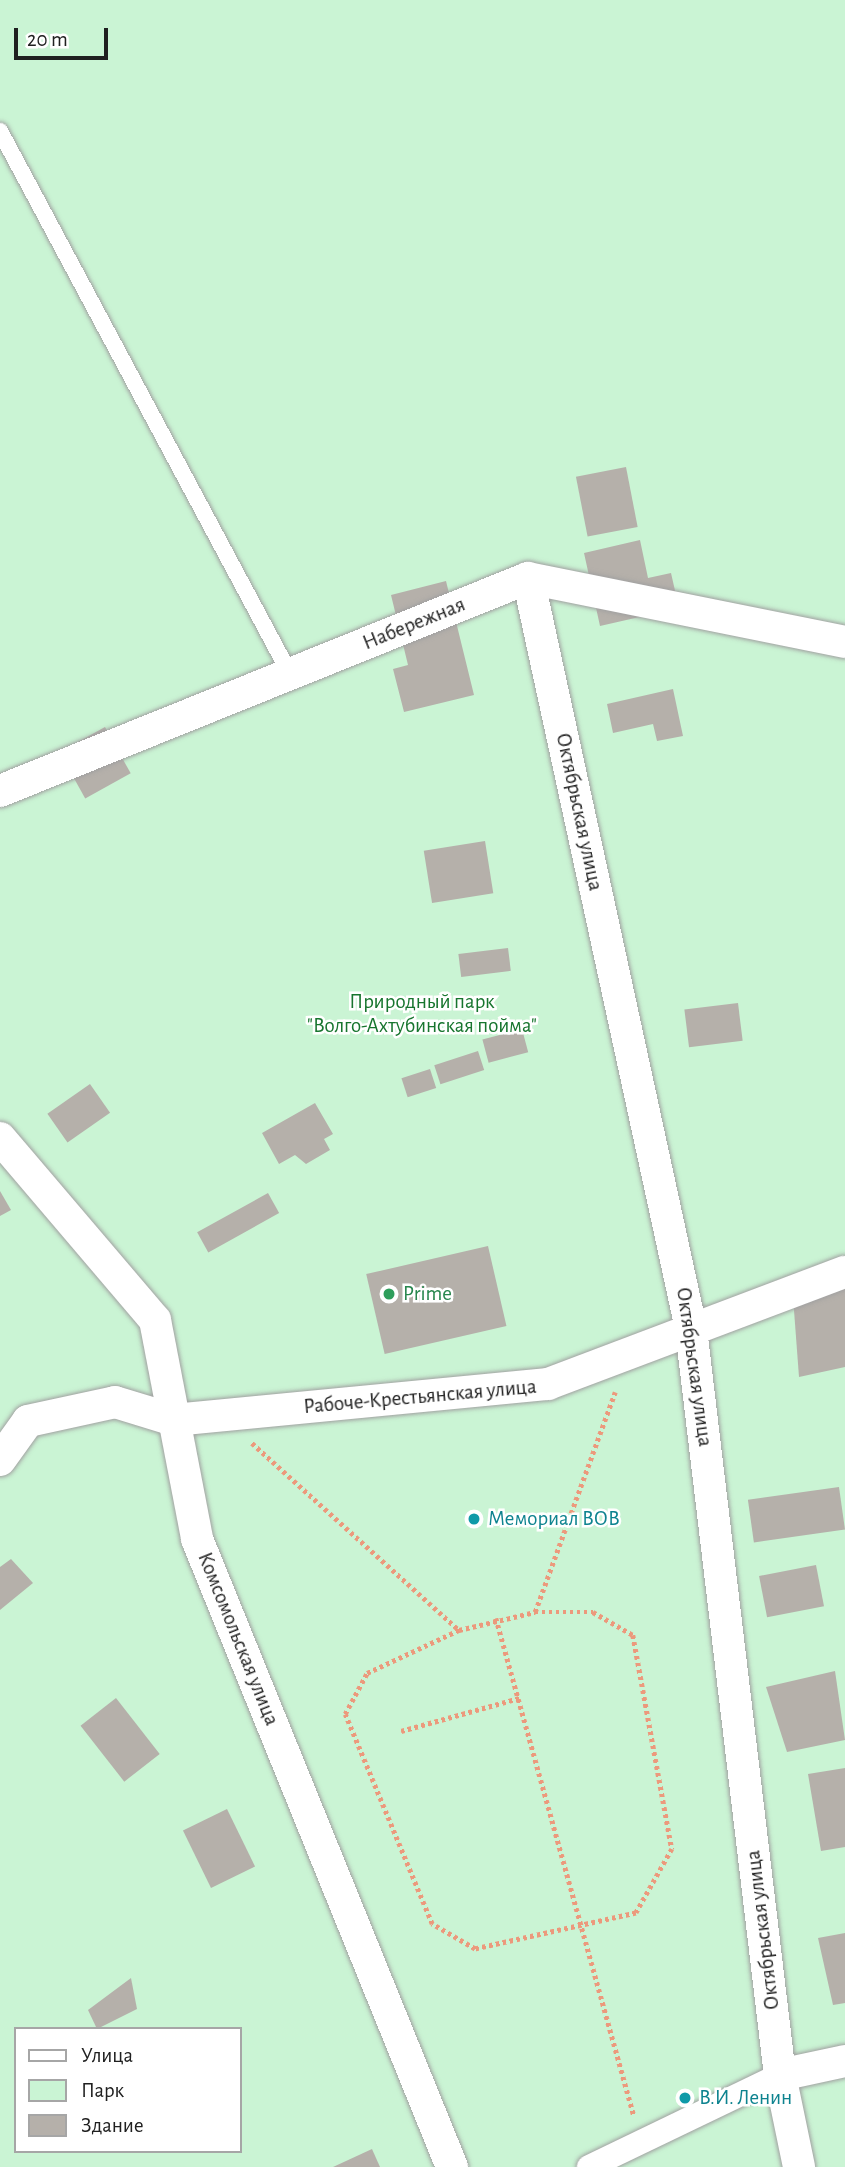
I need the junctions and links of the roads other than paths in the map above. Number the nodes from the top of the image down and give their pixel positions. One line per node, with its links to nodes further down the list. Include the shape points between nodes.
1 (0, 131): 4 (lane)
2 (528, 578): 3 (street); 4 (street, Набережная); 8 (street, Октябрьская улица)
3 (845, 642)
4 (290, 674): 5 (street, Набережная)
5 (0, 791)
6 (0, 1138): 9 (street, Комсомольская улица, via 155,1320)
7 (845, 1272): 8 (street, Рабоче-Крестьянская улица)
8 (691, 1329): 9 (street, Рабоче-Крестьянская улица, via 548,1384); 12 (street, Октябрьская улица)
9 (174, 1420): 10 (street, Рабоче-Крестьянская улица, via 115,1402 28,1421); 13 (street, Комсомольская улица, via 197,1539)
10 (0, 1460)
11 (845, 2061): 12 (street)
12 (780, 2075): 14 (street); 15 (street, Октябрьская улица)
13 (452, 2167)
14 (589, 2167)
15 (799, 2167)

